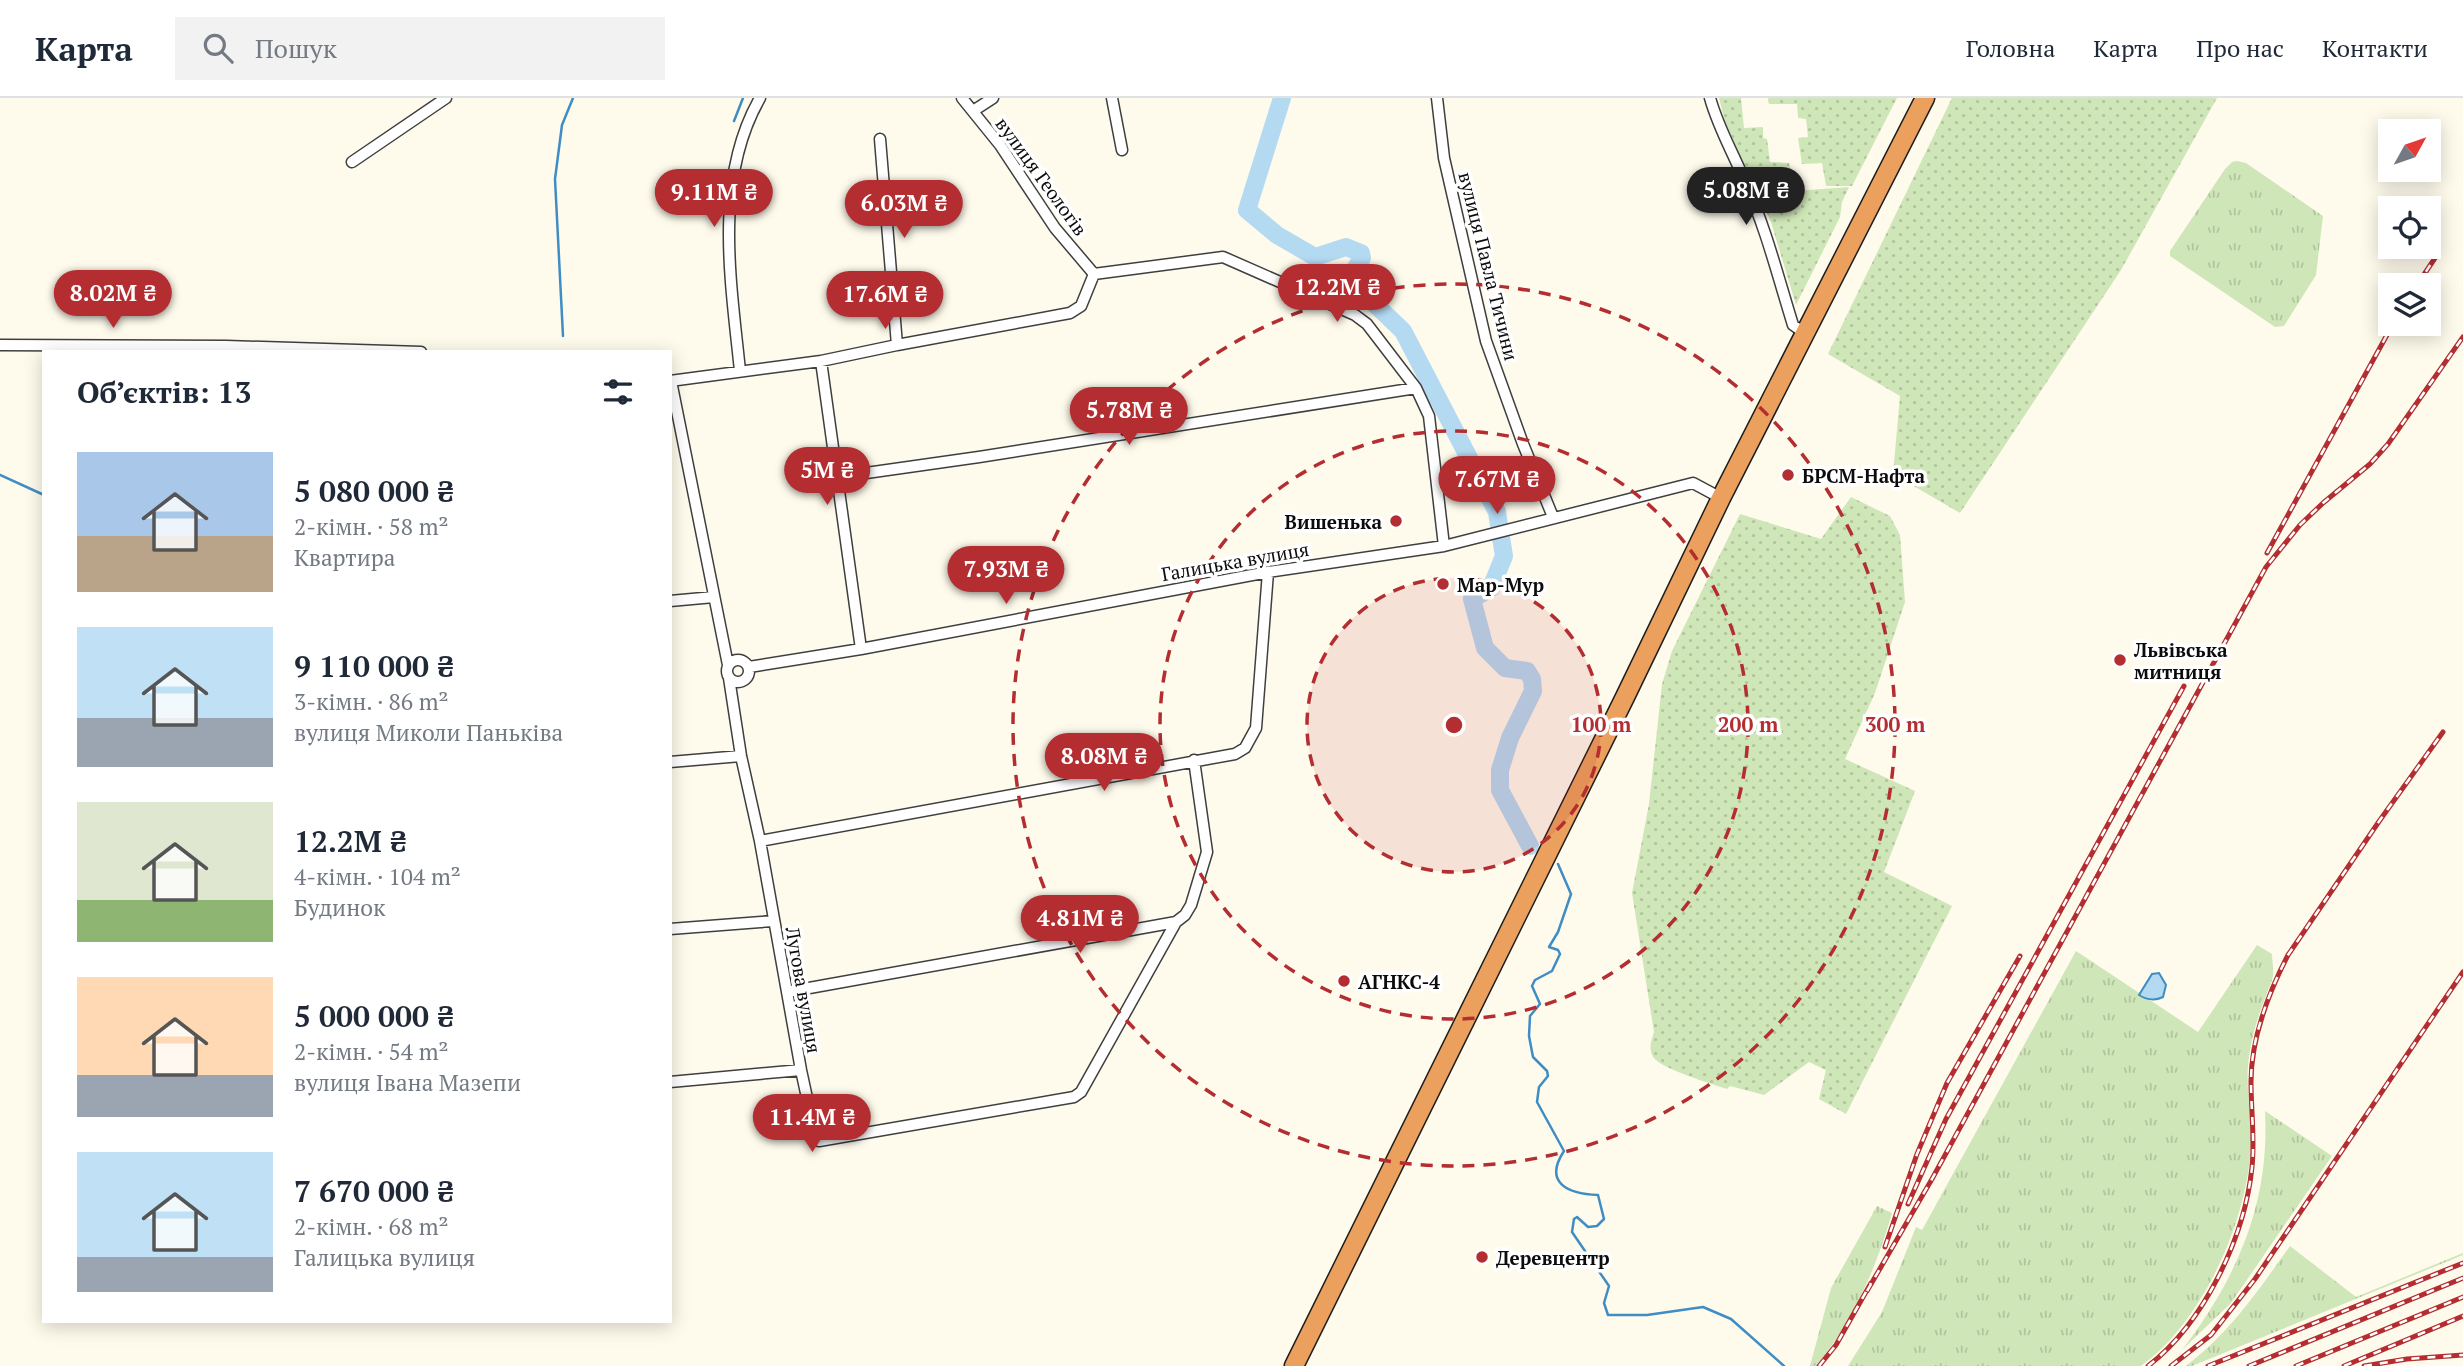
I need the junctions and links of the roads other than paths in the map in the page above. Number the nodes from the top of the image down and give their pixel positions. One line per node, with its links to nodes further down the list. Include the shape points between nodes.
1 (446, 98): 12 (street)
2 (760, 98): 19 (street, via 735,156 730,224)
3 (962, 98): 9 (street, вулиця Геологів)
4 (993, 98): 9 (street)
5 (1112, 98): 11 (street)
6 (1437, 98): 25 (street, вулиця Павла Тичини, via 1444,158 1486,341)
7 (1710, 98): 14 (street, via 1768,243 1793,325)
8 (1925, 98): 14 (highway)
9 (973, 111): 13 (street, вулиця Геологів, via 1055,228)
10 (880, 139): 16 (street)
11 (1122, 150)
12 (352, 162)
13 (1094, 274): 16 (street, via 1081,306 1070,313); 22 (street, via 1223,257 1238,261 1355,315)
14 (1806, 334): 24 (highway)
15 (0, 345): 17 (street)
16 (897, 345): 18 (street)
17 (356, 350)
18 (821, 361): 19 (street); 23 (street)
19 (740, 371): 20 (street)
20 (672, 381)
21 (672, 386): 28 (street)
22 (1416, 388): 23 (street); 26 (street, via 1429,416)
23 (838, 477): 30 (street)
24 (1721, 498): 25 (street, Галицька вулиця, via 1693,483); 44 (highway)
25 (1553, 517): 26 (street, Галицька вулиця)
26 (1444, 545): 27 (street, Галицька вулиця)
27 (1268, 572): 30 (street, Галицька вулиця); 35 (street, via 1256,728 1245,748 1235,754)
28 (714, 597): 29 (street); 31 (street)
29 (672, 601)
30 (861, 649): 32 (street, Галицька вулиця)
31 (728, 665): 32 (street, via 739,659); 33 (street)
32 (748, 667): 33 (street, via 742,681)
33 (729, 678): 34 (street, Лугова вулиця)
34 (741, 756): 36 (street); 37 (street, Лугова вулиця)
35 (1194, 761): 37 (street); 39 (street, via 1207,852 1191,905)
36 (672, 762)
37 (760, 841): 38 (street, Лугова вулиця)
38 (773, 920): 40 (street); 41 (street, Лугова вулиця)
39 (1176, 922): 41 (street); 42 (street, Лугова вулиця, via 1081,1092 1074,1097 819,1141)
40 (672, 929)
41 (787, 992): 42 (street, Лугова вулиця)
42 (801, 1070): 43 (street)
43 (672, 1082)
44 (1294, 1366)

